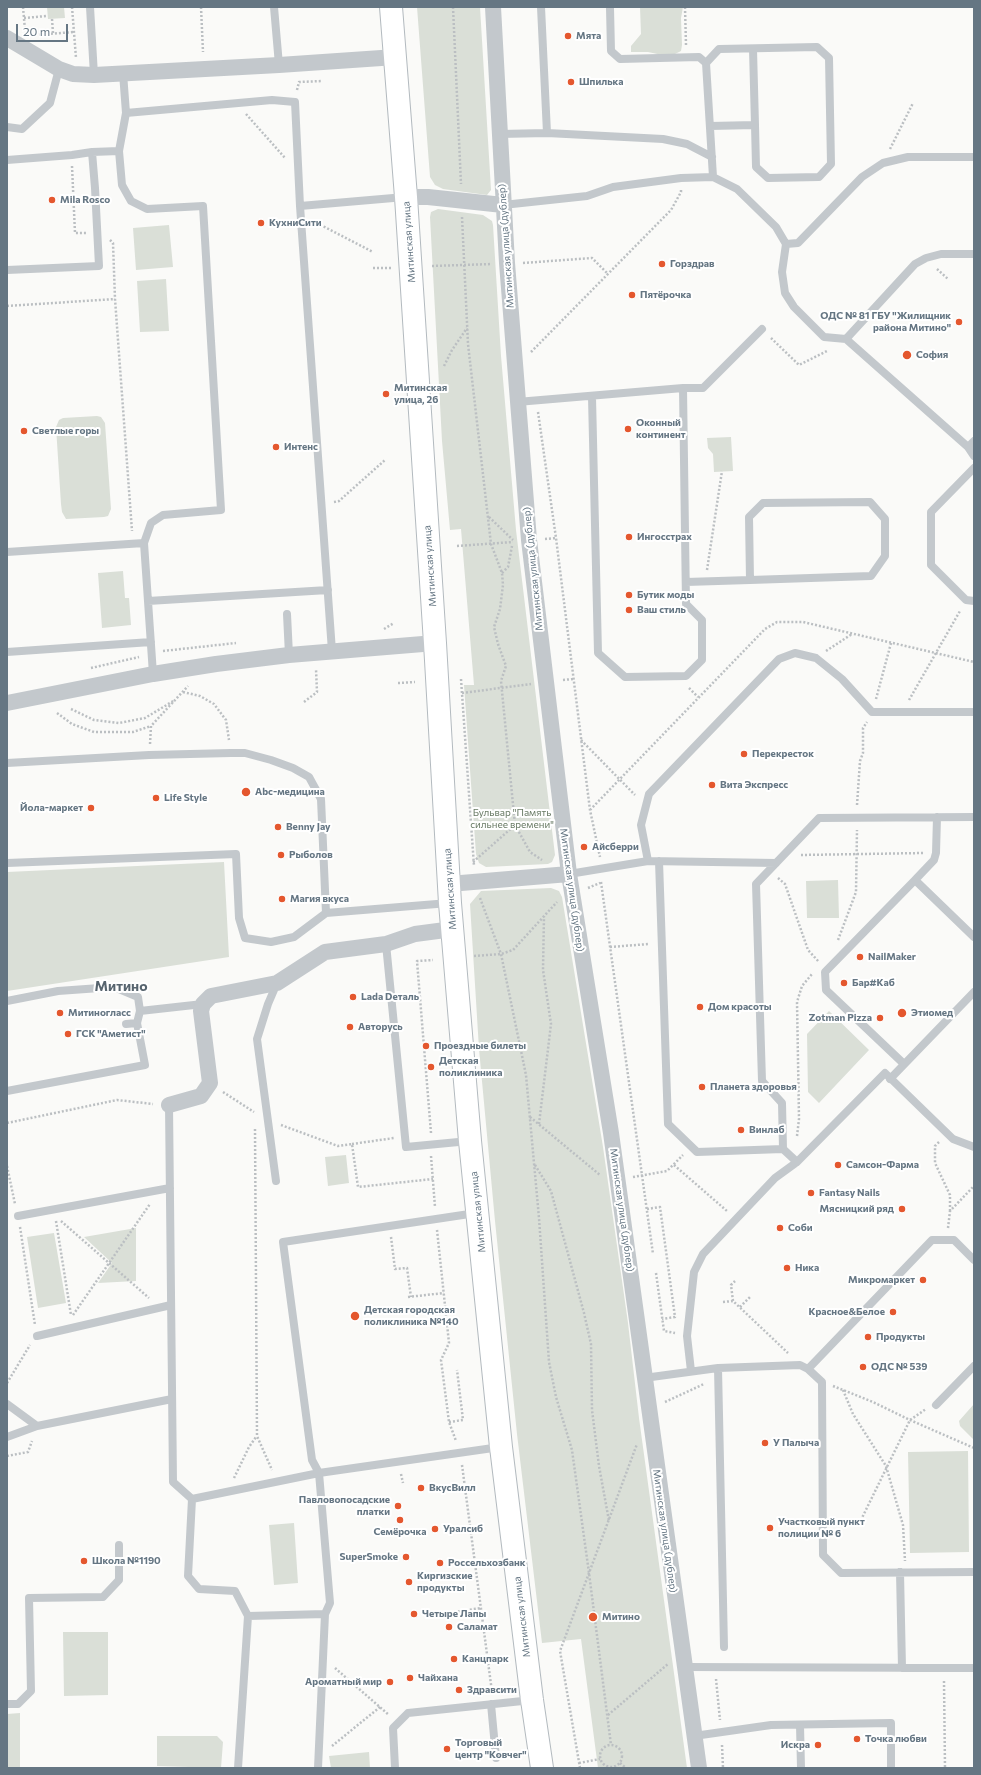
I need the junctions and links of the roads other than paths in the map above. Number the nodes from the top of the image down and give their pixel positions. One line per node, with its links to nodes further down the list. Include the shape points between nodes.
1 (90, 7): 12 (lane)
2 (274, 7): 11 (lane)
3 (392, 7): 9 (main road, Митинская улица)
4 (493, 7): 20 (street, Митинская улица (дублер))
5 (541, 7): 19 (lane)
6 (610, 8): 10 (lane, via 611,51 620,59 700,57)
7 (13, 35): 13 (street)
8 (753, 49): 10 (lane, via 719,49); 16 (lane); 16 (lane, via 817,47 829,58 831,164 819,177 768,178 756,167)
9 (396, 57): 11 (street); 27 (main road, Митинская улица)
10 (706, 63): 17 (lane)
11 (279, 65): 14 (street)
12 (94, 68): 13 (street, via 73,74); 14 (street)
13 (59, 70): 18 (lane, via 50,103 22,129)
14 (123, 73): 15 (lane)
15 (126, 113): 21 (lane); 29 (lane, via 272,100 294,102)
16 (755, 125): 17 (lane)
17 (710, 126): 24 (lane)
18 (7, 127)
19 (547, 133): 20 (lane); 24 (lane, via 662,139 687,144)
20 (500, 134): 28 (street, Митинская улица (дублер))
21 (119, 151): 22 (lane); 41 (lane, via 122,185 131,201 147,209 203,206 221,510 163,515 151,523)
22 (92, 152): 25 (lane); 32 (lane, via 96,188 98,266)
23 (974, 156): 30 (lane, via 908,158 883,163 862,177 798,243)
24 (712, 157): 26 (lane)
25 (7, 160)
26 (713, 176): 28 (lane, via 614,186 587,196); 30 (lane, via 737,189 776,227)
27 (406, 197): 28 (street); 29 (lane); 50 (main road, Митинская улица)
28 (503, 205): 37 (street, Митинская улица (дублер))
29 (300, 206): 45 (lane)
30 (786, 244): 34 (lane, via 782,272 785,293 794,307 824,337)
31 (974, 254): 34 (lane, via 940,254 915,264)
32 (7, 270)
33 (762, 329): 35 (lane, via 703,388)
34 (846, 339): 38 (lane)
35 (684, 388): 36 (lane); 44 (lane)
36 (592, 397): 37 (lane); 44 (lane, via 598,653 625,677 686,676 702,660 702,620 686,604)
37 (517, 402): 64 (street, Митинская улица (дублер), via 529,540)
38 (971, 444): 39 (lane)
39 (974, 456)
40 (974, 468): 46 (lane, via 931,512 931,565 966,600)
41 (144, 543): 42 (lane); 47 (lane)
42 (7, 552)
43 (750, 580): 43 (lane, via 871,576 885,556 885,519 870,502 763,503 749,517); 44 (lane)
44 (686, 582)
45 (328, 590): 47 (lane); 51 (lane)
46 (974, 600)
47 (148, 601): 49 (lane)
48 (287, 614): 53 (lane)
49 (151, 642): 52 (lane); 54 (lane)
50 (435, 643): 51 (street); 66 (main road, Митинская улица)
51 (332, 651): 53 (street)
52 (7, 652)
53 (289, 655): 54 (street)
54 (153, 674): 55 (street)
55 (7, 703)
56 (974, 712): 60 (lane, via 872,712 842,679 816,658 795,653 779,659 650,794 641,825)
57 (7, 763): 67 (lane, via 245,753 293,768 309,777 320,799)
58 (937, 817): 59 (lane); 63 (lane, via 819,818); 65 (lane, via 934,860)
59 (974, 817)
60 (648, 861): 61 (lane); 64 (lane)
61 (658, 861): 63 (lane); 84 (lane, via 668,1124 697,1152)
62 (7, 863): 67 (lane, via 236,854 239,918 244,938 271,942 294,937)
63 (776, 863): 84 (lane, via 756,884 762,1080 782,1103)
64 (569, 874): 66 (street); 97 (street, Митинская улица (дублер), via 612,1141)
65 (915, 880): 69 (lane); 78 (lane, via 825,972 826,990)
66 (450, 894): 67 (lane); 68 (main road, Митинская улица)
67 (326, 914)
68 (453, 929): 70 (street, via 415,934); 82 (main road, Митинская улица)
69 (974, 936)
70 (386, 944): 71 (street, via 325,952); 82 (lane, via 406,1147)
71 (277, 983): 74 (street, via 211,996); 86 (lane, via 257,1039)
72 (974, 992): 78 (lane)
73 (7, 1001): 75 (lane, via 58,992 114,987 138,997)
74 (203, 1004): 75 (lane); 81 (street, via 201,1011 210,1083 202,1096)
75 (140, 1011): 76 (lane)
76 (137, 1022): 77 (lane); 80 (lane, via 145,1065)
77 (126, 1024)
78 (904, 1064): 79 (lane)
79 (890, 1079): 83 (lane, via 953,1139); 85 (lane, via 885,1074)
80 (7, 1091)
81 (169, 1106): 87 (lane)
82 (470, 1141): 88 (main road, Митинская улица)
83 (974, 1147)
84 (783, 1149): 85 (lane)
85 (797, 1162): 96 (lane, via 776,1178 703,1254 694,1272 687,1336)
86 (276, 1181)
87 (170, 1188): 89 (lane); 91 (lane)
88 (478, 1213): 103 (main road, Митинская улица); 104 (lane, via 283,1242 312,1460)
89 (18, 1216)
90 (974, 1260): 95 (lane, via 954,1240 932,1240)
91 (171, 1305): 92 (lane); 98 (lane)
92 (37, 1336)
93 (974, 1366): 100 (lane)
94 (718, 1368): 95 (lane, via 800,1365); 96 (lane); 111 (lane)
95 (808, 1369): 107 (lane, via 822,1382 823,1555 841,1573)
96 (691, 1371): 97 (lane)
97 (644, 1378): 112 (street, Митинская улица (дублер))
98 (172, 1399): 101 (lane); 105 (lane, via 173,1482)
99 (7, 1404): 101 (lane)
100 (936, 1405)
101 (36, 1426): 102 (lane)
102 (7, 1437)
103 (501, 1447): 104 (lane); 115 (main road, Митинская улица)
104 (319, 1473): 105 (lane); 109 (lane, via 330,1603)
105 (192, 1499): 110 (lane, via 188,1576 199,1589 235,1591)
106 (119, 1545): 116 (lane, via 120,1580 103,1597 29,1598 31,1690 18,1704)
107 (903, 1572): 108 (lane); 113 (lane)
108 (974, 1572)
109 (325, 1614): 110 (lane); 122 (lane)
110 (248, 1616): 121 (lane)
111 (724, 1648)
112 (678, 1664): 113 (lane, via 715,1667); 119 (street, Митинская улица (дублер))
113 (902, 1668): 114 (lane)
114 (974, 1668)
115 (532, 1700): 117 (lane); 124 (main road, Митинская улица)
116 (7, 1704)
117 (491, 1704): 120 (lane); 123 (lane, via 408,1713 393,1728)
118 (800, 1725): 119 (lane, via 771,1725); 126 (lane); 127 (lane, via 891,1723)
119 (694, 1736): 125 (street, Митинская улица (дублер))
120 (496, 1758)
121 (238, 1768)
122 (318, 1768)
123 (395, 1768)
124 (542, 1768)
125 (699, 1768)
126 (801, 1768)
127 (891, 1768)

